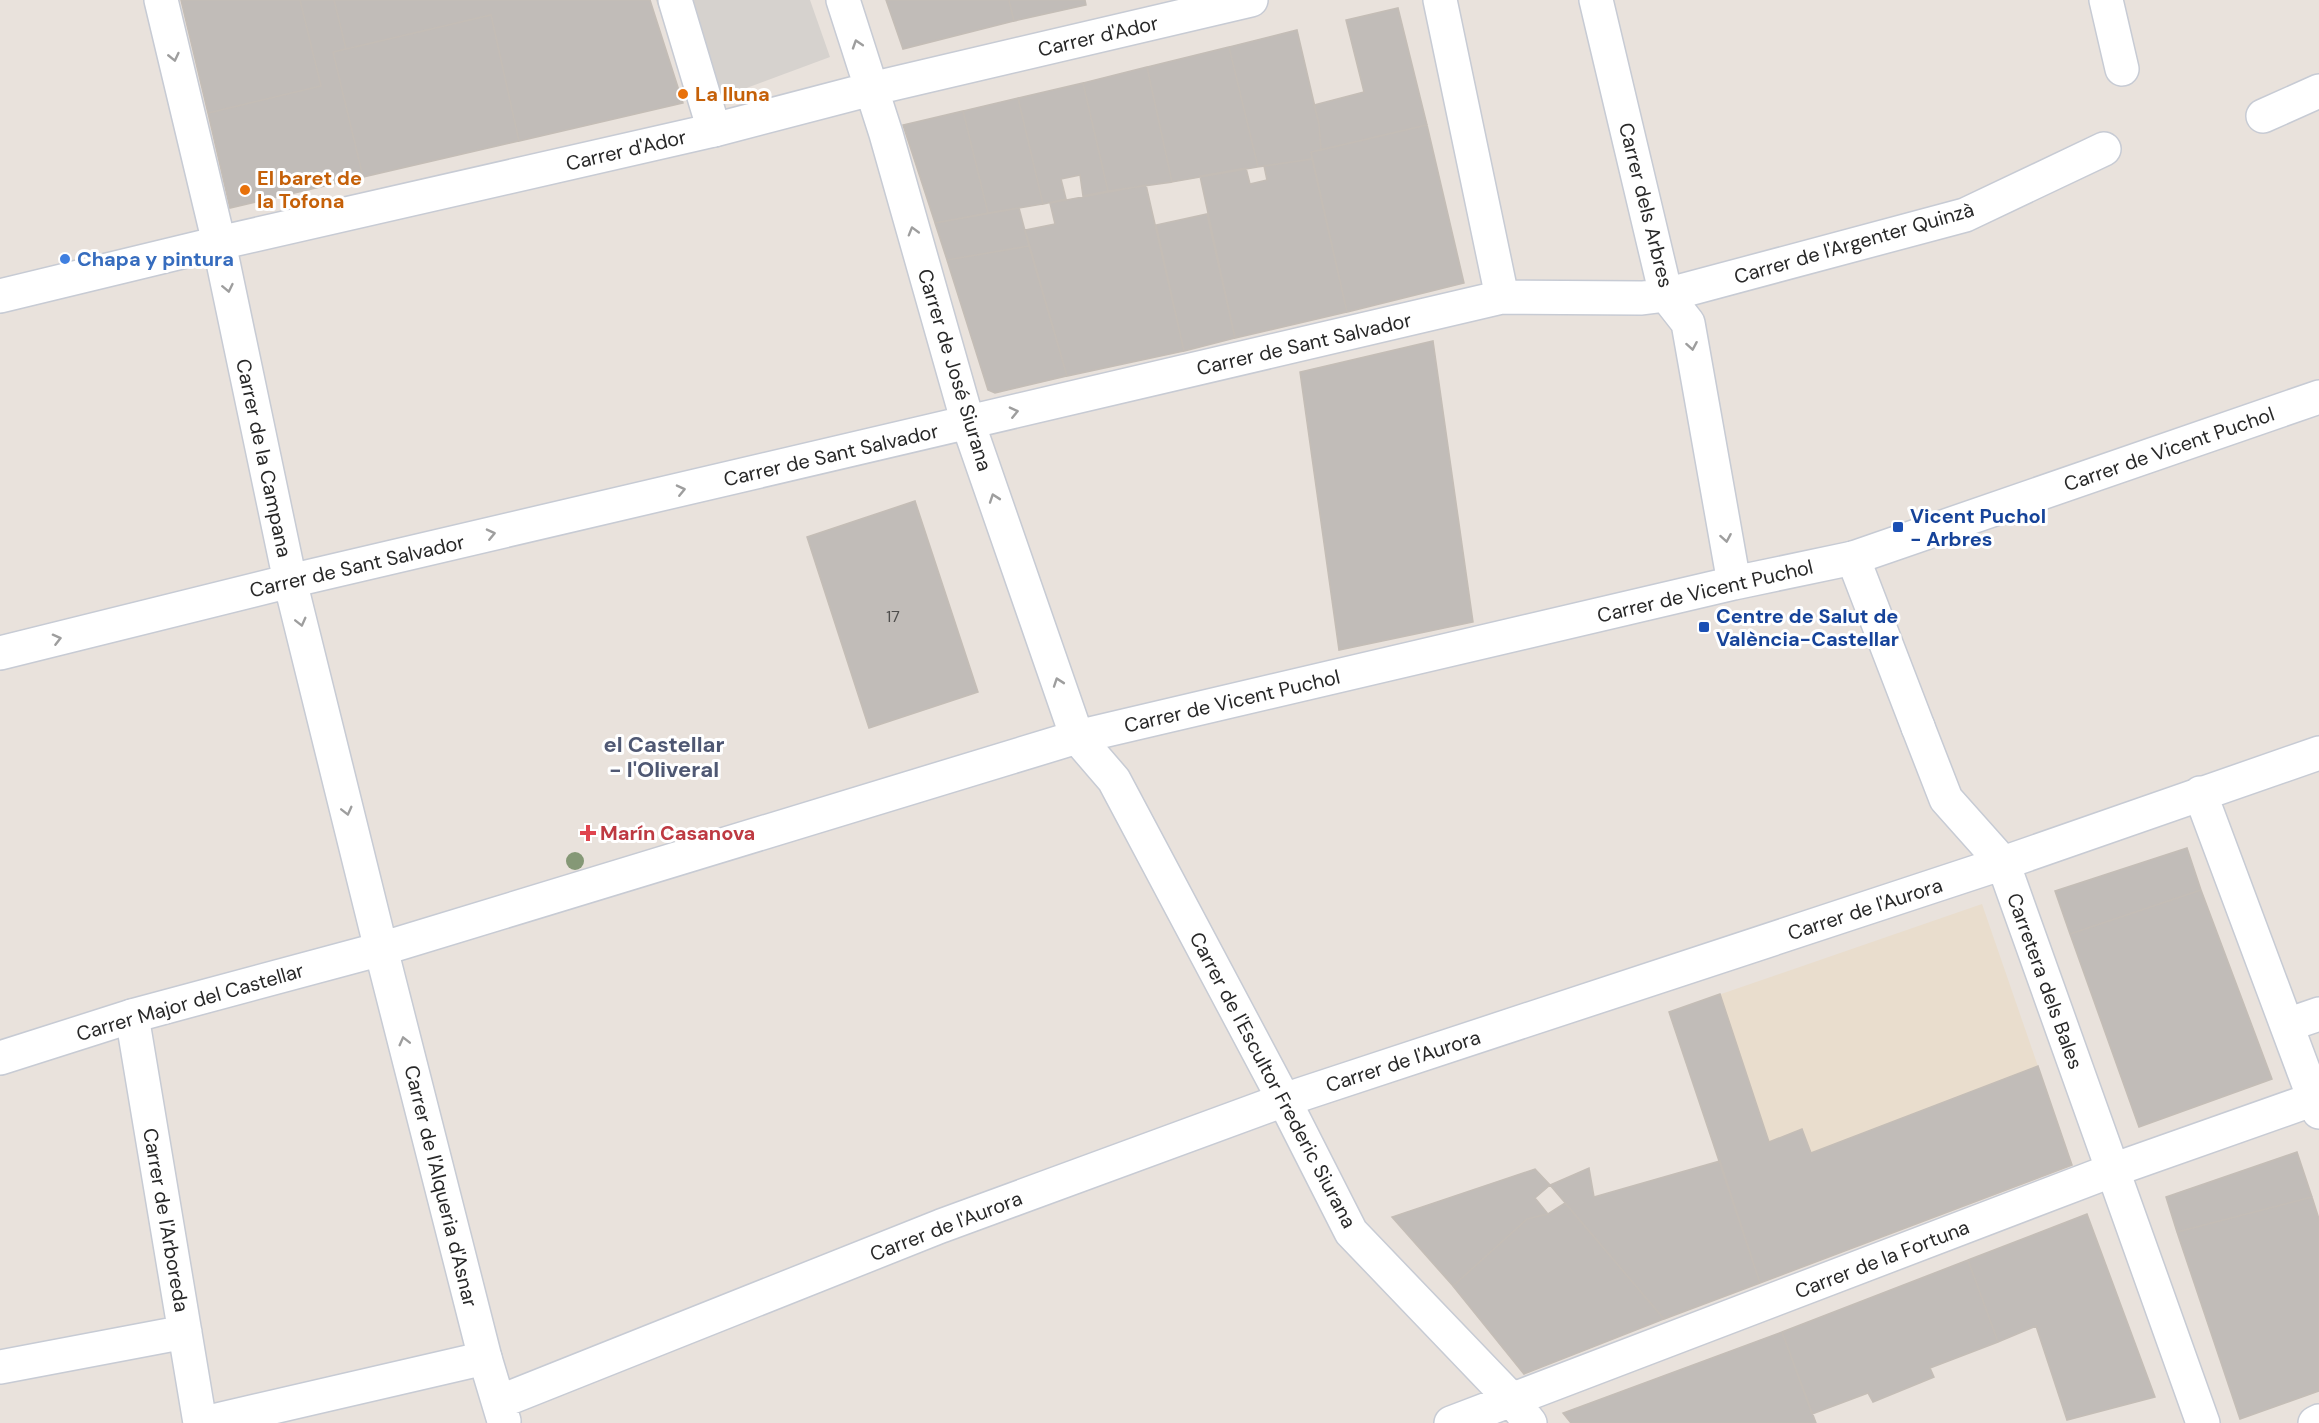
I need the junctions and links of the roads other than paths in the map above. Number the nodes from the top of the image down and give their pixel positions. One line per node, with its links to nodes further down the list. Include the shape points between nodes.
1 (161, 0): 14 (street, Carrer de la Campana, one-way to 14)
2 (675, 0): 12 (street)
3 (843, 0): 9 (street, Carrer de José Siurana, one-way to 3)
4 (1251, 0): 9 (street, Carrer d'Ador)
5 (1440, 0): 17 (street)
6 (1596, 0): 15 (street, Carrer dels Arbres)
7 (2106, 0): 8 (street)
8 (2122, 69)
9 (872, 89): 12 (street, Carrer d'Ador); 19 (street, Carrer de José Siurana, one-way to 9)
10 (2319, 92): 11 (street)
11 (2263, 116)
12 (714, 130): 14 (street, Carrer d'Ador)
13 (2104, 149): 15 (street, Carrer de l'Argenter Quinzà, via 1965,215)
14 (219, 243): 16 (street, Carrer d'Ador); 21 (street, Carrer de la Campana, one-way to 21)
15 (1666, 295): 17 (street, Carrer de Sant Salvador); 22 (street, Carrer dels Arbres, one-way to 22, via 1688,323)
16 (0, 296)
17 (1502, 297): 19 (street, Carrer de Sant Salvador, one-way to 17)
18 (2319, 397): 20 (street, Carrer de Vicent Puchol)
19 (968, 423): 21 (street, Carrer de Sant Salvador, one-way to 19); 24 (street, Carrer de José Siurana, one-way to 19)
20 (1853, 558): 22 (street, Carrer de Vicent Puchol); 27 (street, Carretera dels Bales, via 1946,799)
21 (290, 581): 23 (street, Carrer de Sant Salvador, one-way to 21); 28 (street, Carrer de la Campana, one-way to 28)
22 (1734, 583): 24 (street, Carrer de Vicent Puchol)
23 (0, 653)
24 (1077, 737): 28 (street, Carrer de Vicent Puchol); 33 (street, Carrer de l'Escultor Frederic Siurana, via 1114,780)
25 (2319, 753): 26 (street, Carrer de l'Aurora)
26 (2200, 794): 27 (street, Carrer de l'Aurora); 31 (street)
27 (2003, 863): 33 (street, Carrer de l'Aurora); 35 (street, Carretera dels Bales)
28 (381, 949): 30 (street, Carrer Major del Castellar); 37 (street, Carrer de l'Alqueria d'Asnar, one-way to 28)
29 (2319, 1014): 31 (street)
30 (132, 1016): 32 (street, Carrer Major del Castellar); 36 (street, Carrer de l'Arboreda)
31 (2287, 1025): 34 (street)
32 (0, 1058)
33 (1284, 1100): 39 (street, Carrer de l'Aurora, via 941,1226); 40 (street, Carrer de l'Escultor Frederic Siurana, via 1351,1232)
34 (2317, 1105): 35 (street, Carrer de la Fortuna)
35 (2113, 1170): 40 (street, Carrer de la Fortuna); 43 (street, Carretera dels Bales)
36 (185, 1332): 38 (street); 41 (street, Carrer de l'Arboreda)
37 (485, 1358): 39 (street, Carrer de l'Alqueria d'Asnar); 41 (street)
38 (0, 1367)
39 (502, 1412)
40 (1521, 1412): 42 (street, Carrer de la Fortuna)
41 (202, 1423)
42 (1451, 1423)
43 (2203, 1423)

